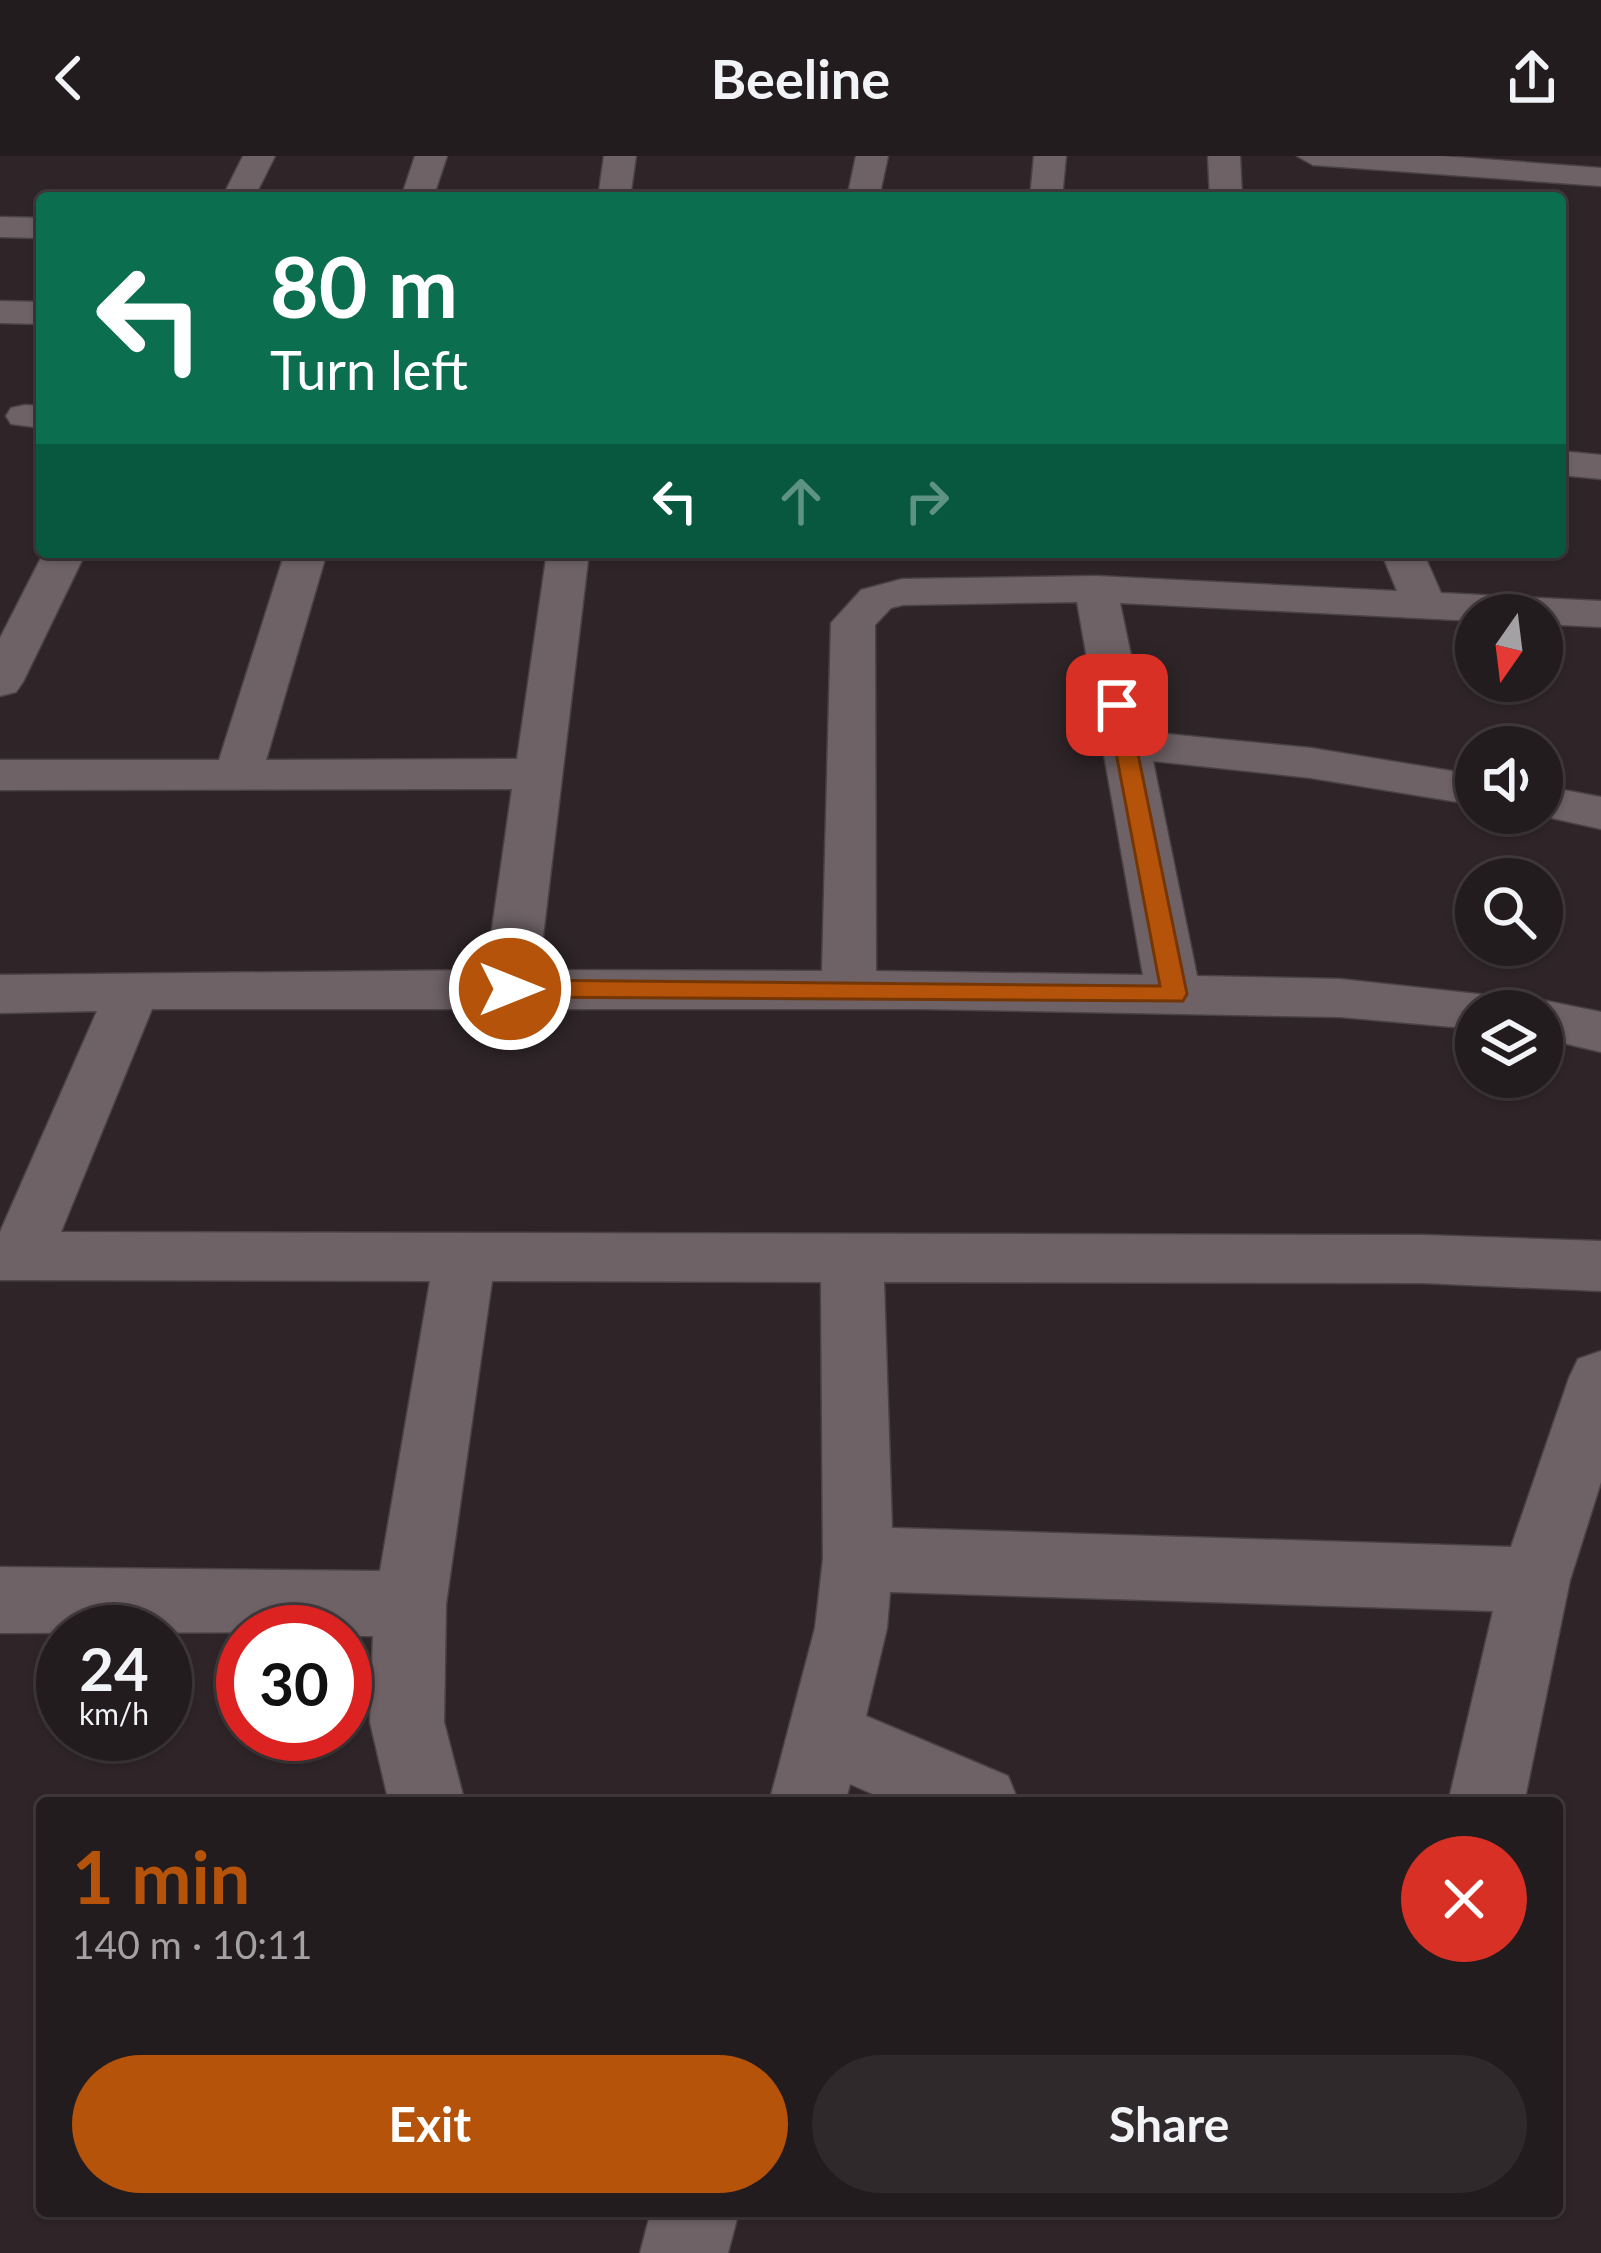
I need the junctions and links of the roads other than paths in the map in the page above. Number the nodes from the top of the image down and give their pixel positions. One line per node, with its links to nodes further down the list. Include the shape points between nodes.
1 (259, 156): 10 (street)
2 (431, 156): 11 (street)
3 (620, 156): 12 (street)
4 (872, 156): 13 (street)
5 (1050, 156): 14 (street)
6 (1224, 156): 15 (street)
7 (1313, 156): 9 (street)
8 (1601, 177): 9 (street)
9 (1445, 182)
10 (241, 192)
11 (419, 192)
12 (615, 192)
13 (863, 192)
14 (1047, 192)
15 (1226, 192)
16 (0, 227): 17 (street)
17 (36, 228)
18 (0, 312): 19 (street)
19 (36, 313)
20 (1566, 463): 21 (street)
21 (1601, 466)
22 (61, 558): 29 (street)
23 (304, 558): 33 (street)
24 (567, 558): 31 (street)
25 (1405, 558): 27 (street)
26 (1096, 589): 27 (street); 30 (street); 38 (street, via 902,592 876,599 853,623)
27 (1423, 602): 28 (street)
28 (1601, 614)
29 (0, 682)
30 (1124, 744): 34 (street); 41 (street)
31 (539, 774): 33 (street); 37 (street)
32 (0, 775): 33 (street)
33 (238, 775)
34 (1455, 787)
35 (1563, 805): 36 (street)
36 (1601, 813)
37 (510, 989): 38 (street); 40 (street)
38 (848, 989): 41 (street)
39 (0, 994): 40 (street)
40 (131, 994): 45 (street)
41 (1174, 994): 42 (street)
42 (1455, 1008)
43 (1563, 1024): 44 (street)
44 (1601, 1032)
45 (10, 1256): 46 (street)
46 (465, 1257): 47 (street); 53 (street)
47 (852, 1258): 48 (street); 50 (street)
48 (1601, 1266)
49 (1601, 1378): 51 (street)
50 (858, 1558): 51 (street); 54 (street, via 851,1628)
51 (1535, 1580): 57 (street)
52 (0, 1600): 53 (street)
53 (410, 1604): 55 (street, via 407,1722)
54 (816, 1769): 56 (street)
55 (426, 1797)
56 (952, 1797)
57 (1487, 1797)

